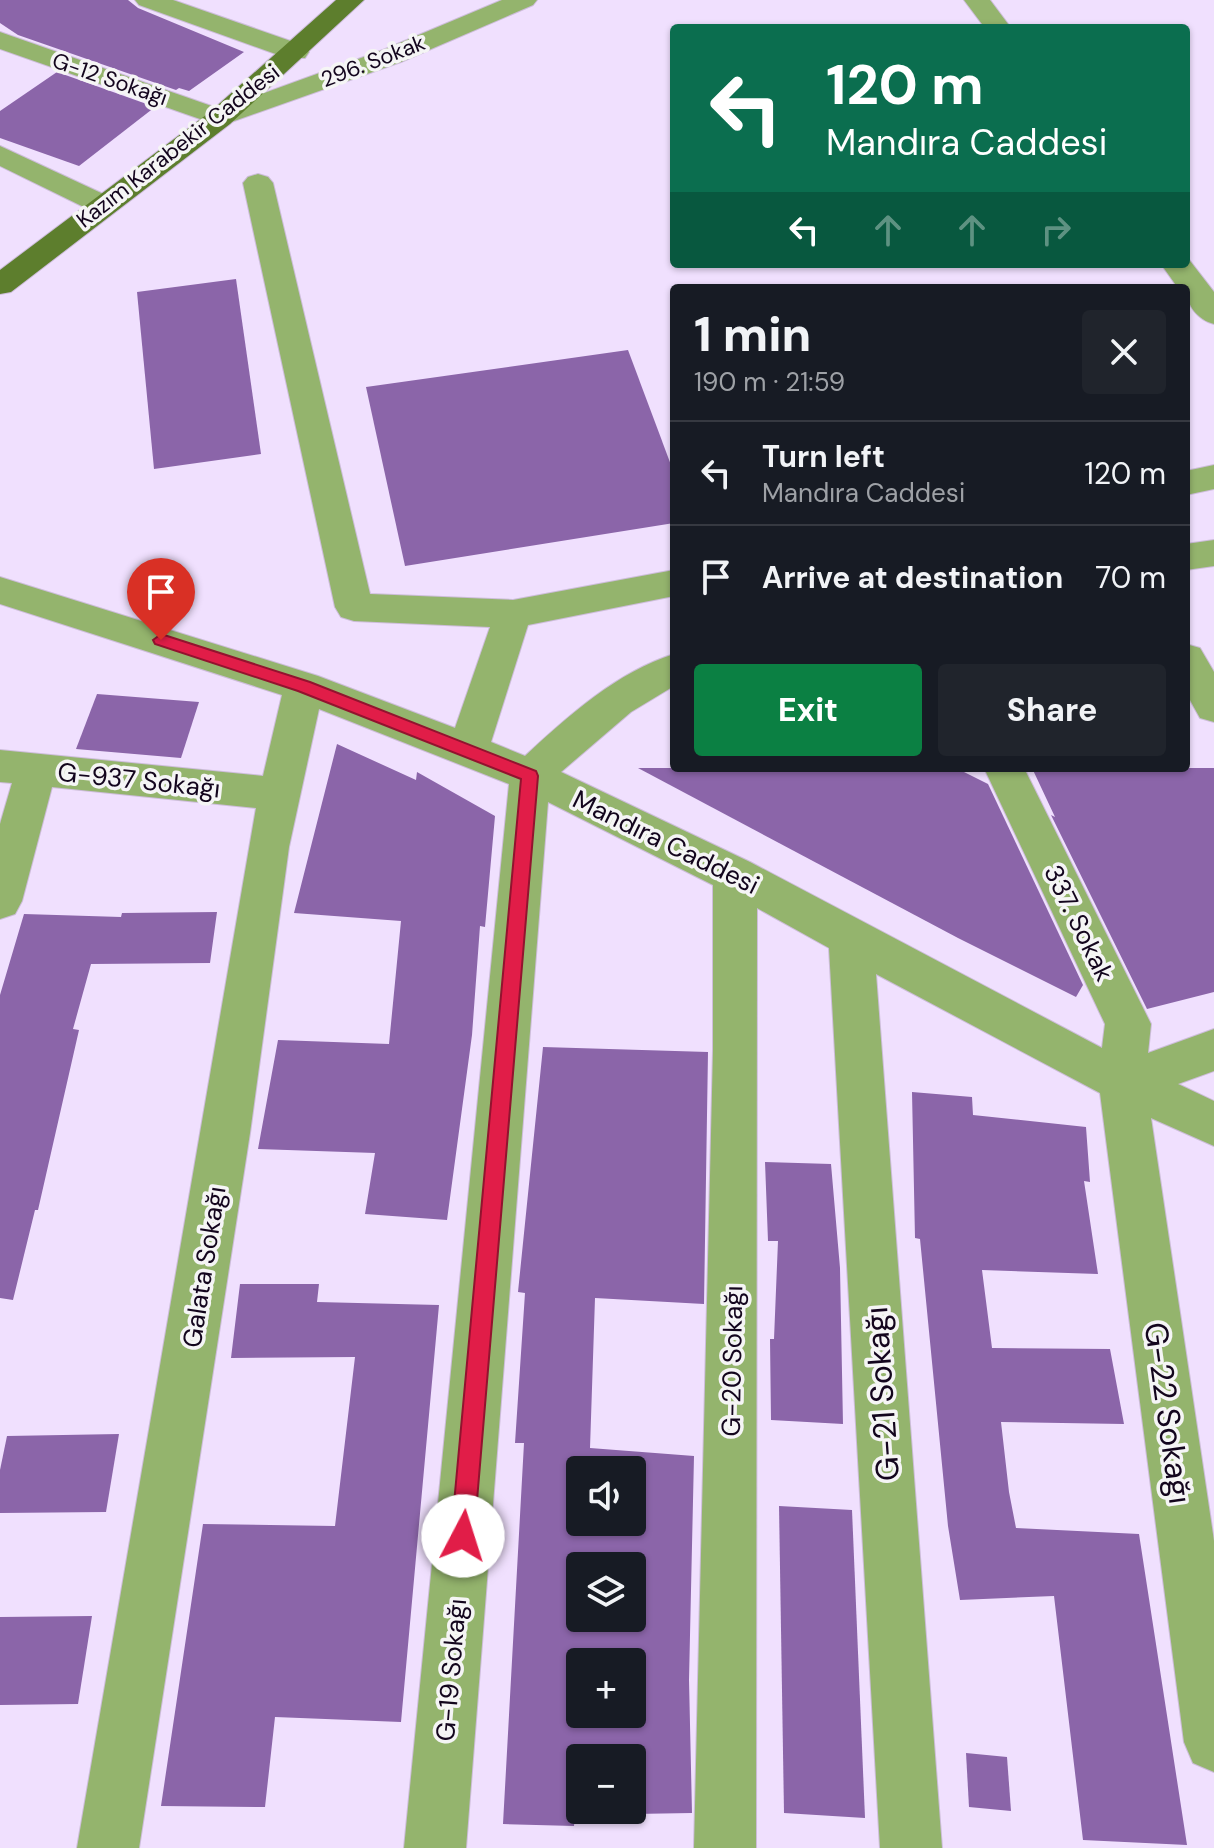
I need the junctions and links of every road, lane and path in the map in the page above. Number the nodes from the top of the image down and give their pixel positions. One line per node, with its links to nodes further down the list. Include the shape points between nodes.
1 (148, 0): 7 (street)
2 (351, 0): 7 (main road, Kazım Karabekir Caddesi)
3 (524, 0): 8 (street, 296. Sokak, via 392,56)
4 (977, 0): 5 (street)
5 (995, 24)
6 (0, 40): 8 (street, G-12 Sokağı)
7 (296, 52): 8 (main road, Kazım Karabekir Caddesi)
8 (220, 118): 11 (main road, Kazım Karabekir Caddesi)
9 (0, 155): 11 (street)
10 (258, 183): 21 (street, via 354,607)
11 (103, 205): 13 (main road, Kazım Karabekir Caddesi)
12 (1179, 268): 14 (street)
13 (6, 273)
14 (1214, 314)
15 (1214, 477): 16 (street)
16 (1190, 482)
17 (1214, 553): 18 (street)
18 (1190, 556)
19 (670, 584): 21 (street)
20 (0, 590): 24 (street, Mandıra Caddesi)
21 (513, 614): 26 (street)
22 (1190, 665): 25 (street)
23 (670, 671): 29 (street, via 561,745)
24 (304, 687): 26 (street, Mandıra Caddesi); 30 (street, Galata Sokağı)
25 (1214, 707)
26 (468, 750): 29 (street, Mandıra Caddesi)
27 (18, 768): 30 (street, G-937 Sokağı); 32 (street)
28 (1004, 772): 35 (street, 337. Sokak, via 1128,1024)
29 (530, 776): 31 (street, Mandıra Caddesi); 39 (street, G-19 Sokağı)
30 (279, 794): 38 (street, Galata Sokağı)
31 (735, 875): 33 (street, Mandıra Caddesi); 40 (street, G-20 Sokağı)
32 (0, 901)
33 (851, 939): 35 (street, Mandıra Caddesi); 41 (street, G-21 Sokağı)
34 (1214, 1050): 35 (street)
35 (1122, 1084): 36 (street, Mandıra Caddesi); 37 (street, G-22 Sokağı)
36 (1214, 1124)
37 (1214, 1742)
38 (108, 1848)
39 (435, 1848)
40 (725, 1848)
41 (911, 1848)

